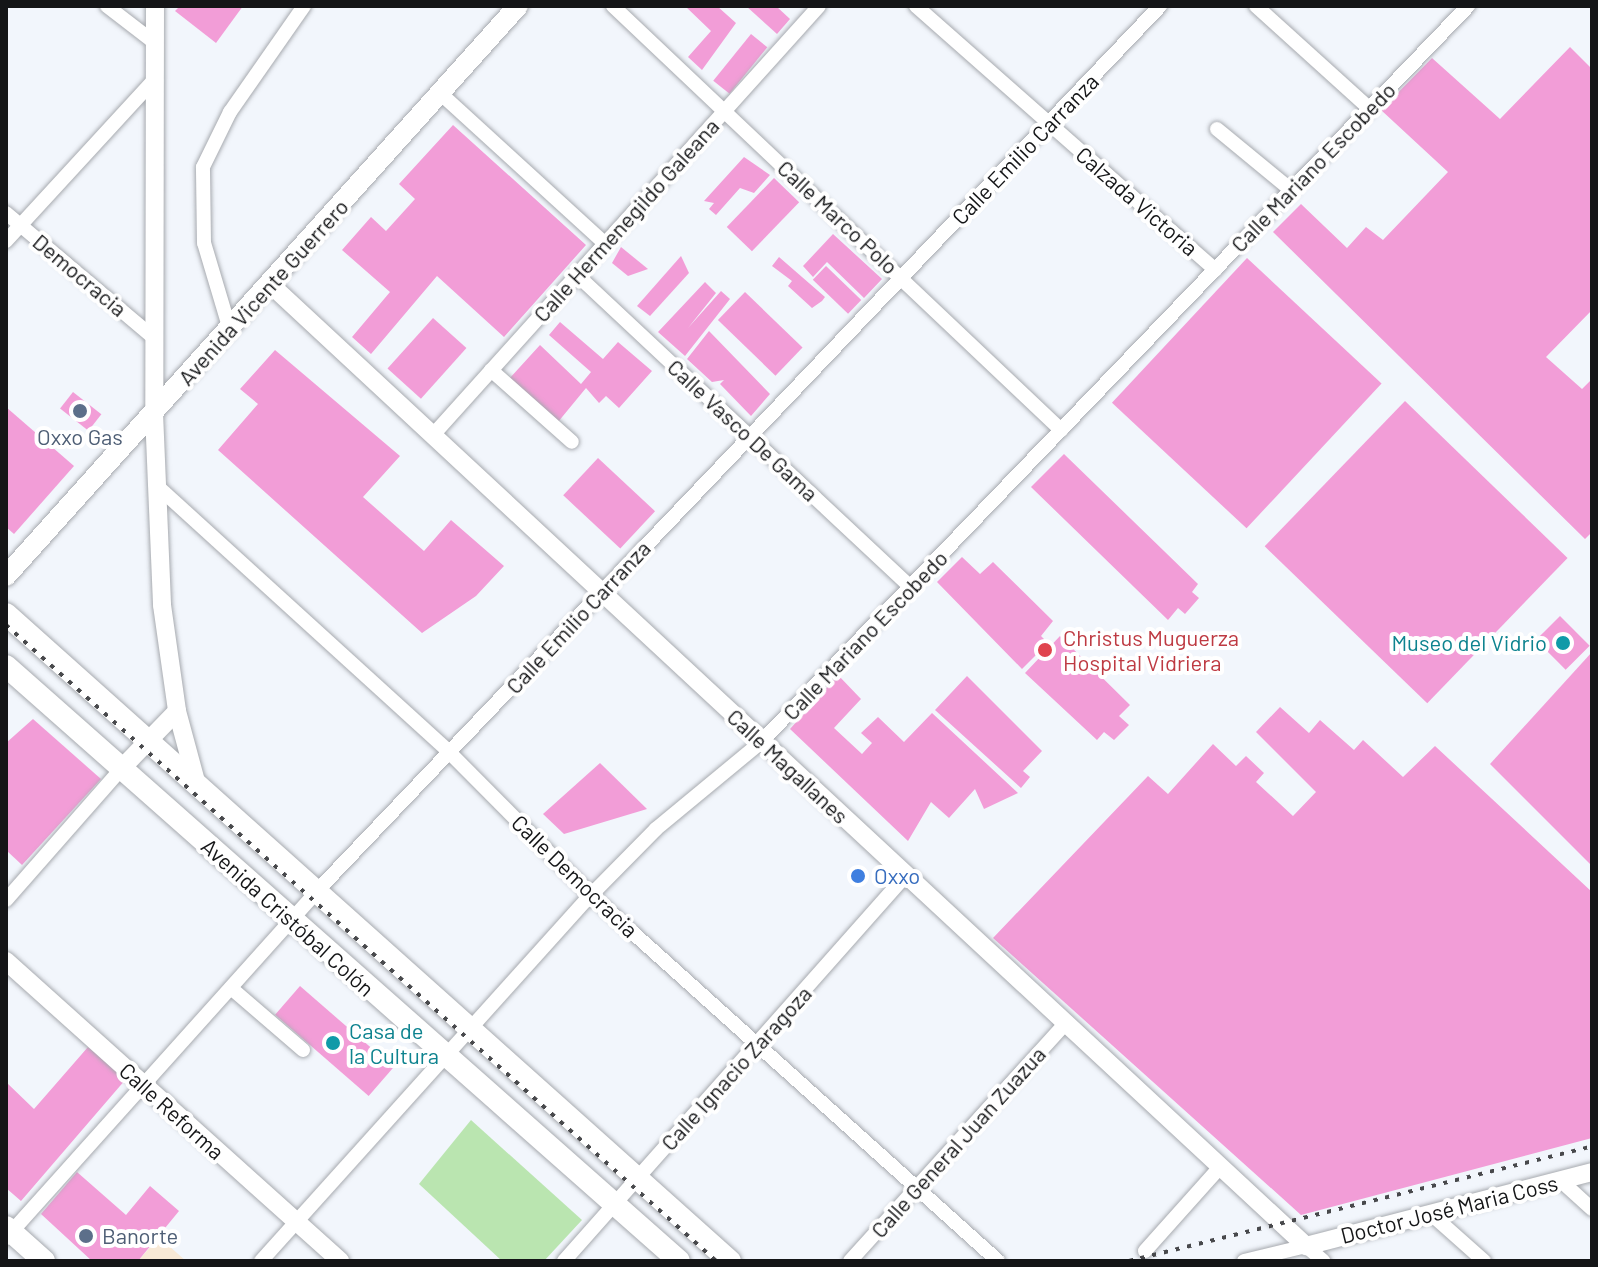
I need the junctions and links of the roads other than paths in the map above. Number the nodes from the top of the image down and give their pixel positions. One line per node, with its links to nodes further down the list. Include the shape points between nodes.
1 (107, 6): 11 (street)
2 (155, 6): 11 (street)
3 (304, 6): 27 (street, via 230,112 203,167 204,243)
4 (518, 6): 13 (main road, Avenida Vicente Guerrero)
5 (613, 6): 14 (street, Calle Marco Polo)
6 (819, 6): 14 (street, Calle Hermenegildo Galeana)
7 (916, 6): 16 (street, Calzada Victoria)
8 (1160, 6): 16 (street, Calle Emilio Carranza)
9 (1256, 6): 15 (street)
10 (1468, 6): 15 (street, Calle Mariano Escobedo)
11 (155, 43): 12 (street)
12 (155, 79): 20 (street); 28 (street)
13 (440, 93): 22 (street); 26 (main road, Avenida Vicente Guerrero)
14 (726, 109): 22 (street, Calle Hermenegildo Galeana); 25 (street, Calle Marco Polo)
15 (1370, 109): 18 (street, Calle Mariano Escobedo)
16 (1049, 123): 23 (street, Calzada Victoria); 25 (street, Calle Emilio Carranza)
17 (1217, 129): 18 (street)
18 (1291, 190): 23 (street, Calle Mariano Escobedo)
19 (6, 213): 20 (street, Democracia)
20 (20, 225): 21 (street); 28 (street, Democracia)
21 (6, 241)
22 (604, 243): 24 (street, Calle Hermenegildo Galeana)
23 (1215, 270): 31 (street, Calle Mariano Escobedo)
24 (576, 274): 29 (street, Calle Hermenegildo Galeana); 33 (street, Calle Vasco De Gama)
25 (902, 277): 31 (street, Calle Marco Polo); 33 (street, Calle Emilio Carranza)
26 (270, 284): 27 (main road, Avenida Vicente Guerrero); 32 (street, Calle Magallanes)
27 (230, 330): 30 (main road, Avenida Vicente Guerrero)
28 (154, 338): 30 (street)
29 (491, 370): 32 (street, Calle Hermenegildo Galeana); 34 (street)
30 (154, 413): 35 (street); 36 (main road, Avenida Vicente Guerrero)
31 (1061, 430): 37 (street, Calle Mariano Escobedo)
32 (433, 435): 38 (street, Calle Magallanes)
33 (749, 435): 37 (street, Calle Vasco De Gama); 38 (street, Calle Emilio Carranza)
34 (572, 442)
35 (157, 486): 41 (street, via 162,605); 44 (street, Calle Democracia)
36 (6, 576)
37 (910, 587): 43 (street, Calle Mariano Escobedo)
38 (603, 592): 43 (street, Calle Magallanes); 44 (street, Calle Emilio Carranza)
39 (6, 614): 42 (main road)
40 (6, 666): 45 (main road, Avenida Cristóbal Colón)
41 (177, 711): 42 (street); 46 (street)
42 (148, 740): 45 (street); 46 (main road)
43 (761, 742): 47 (street, Calle Magallanes); 49 (street, Calle Mariano Escobedo, via 656,829)
44 (449, 752): 48 (street, Calle Emilio Carranza); 49 (street, Calle Democracia)
45 (122, 768): 50 (street); 51 (main road, Avenida Cristóbal Colón)
46 (197, 785): 48 (main road)
47 (906, 875): 54 (street, Calle Magallanes); 56 (street, Calle Ignacio Zaragoza)
48 (316, 892): 51 (street, Calle Emilio Carranza); 55 (main road)
49 (591, 895): 55 (street, Calle Mariano Escobedo); 56 (street, Calle Democracia)
50 (6, 900)
51 (292, 920): 53 (street, Calle Emilio Carranza); 58 (main road, Avenida Cristóbal Colón)
52 (6, 961): 59 (street, Calle Reforma)
53 (231, 988): 57 (street); 59 (street, Calle Emilio Carranza)
54 (1066, 1023): 60 (street, Calle Magallanes); 64 (street, Calle General Juan Zuazua)
55 (470, 1029): 58 (street, Calle Mariano Escobedo); 62 (main road)
56 (757, 1046): 62 (street, Calle Ignacio Zaragoza); 64 (street, Calle Democracia)
57 (303, 1050)
58 (443, 1056): 65 (main road, Avenida Cristóbal Colón); 68 (street, Calle Mariano Escobedo)
59 (143, 1085): 68 (street, Calle Reforma); 69 (street, Calle Emilio Carranza)
60 (1221, 1166): 70 (street, Calle Magallanes); 71 (street)
61 (1592, 1172): 63 (street, Doctor José Maria Coss)
62 (637, 1179): 65 (street, Calle Ignacio Zaragoza); 77 (main road)
63 (1560, 1180): 66 (street); 67 (street, Doctor José Maria Coss)
64 (917, 1188): 78 (street, Calle General Juan Zuazua); 79 (street, Calle Democracia)
65 (616, 1203): 75 (street, Calle Ignacio Zaragoza); 76 (main road, Avenida Cristóbal Colón)
66 (1592, 1209)
67 (1431, 1214): 70 (street, Doctor José Maria Coss); 82 (street)
68 (296, 1222): 73 (street, Calle Mariano Escobedo); 74 (street, Calle Reforma)
69 (8, 1232): 72 (main road)
70 (1306, 1246): 80 (street); 81 (street)
71 (1145, 1251)
72 (44, 1261)
73 (261, 1261)
74 (340, 1261)
75 (564, 1261)
76 (679, 1261)
77 (730, 1261)
78 (850, 1261)
79 (998, 1261)
80 (1244, 1261)
81 (1323, 1261)
82 (1484, 1261)

